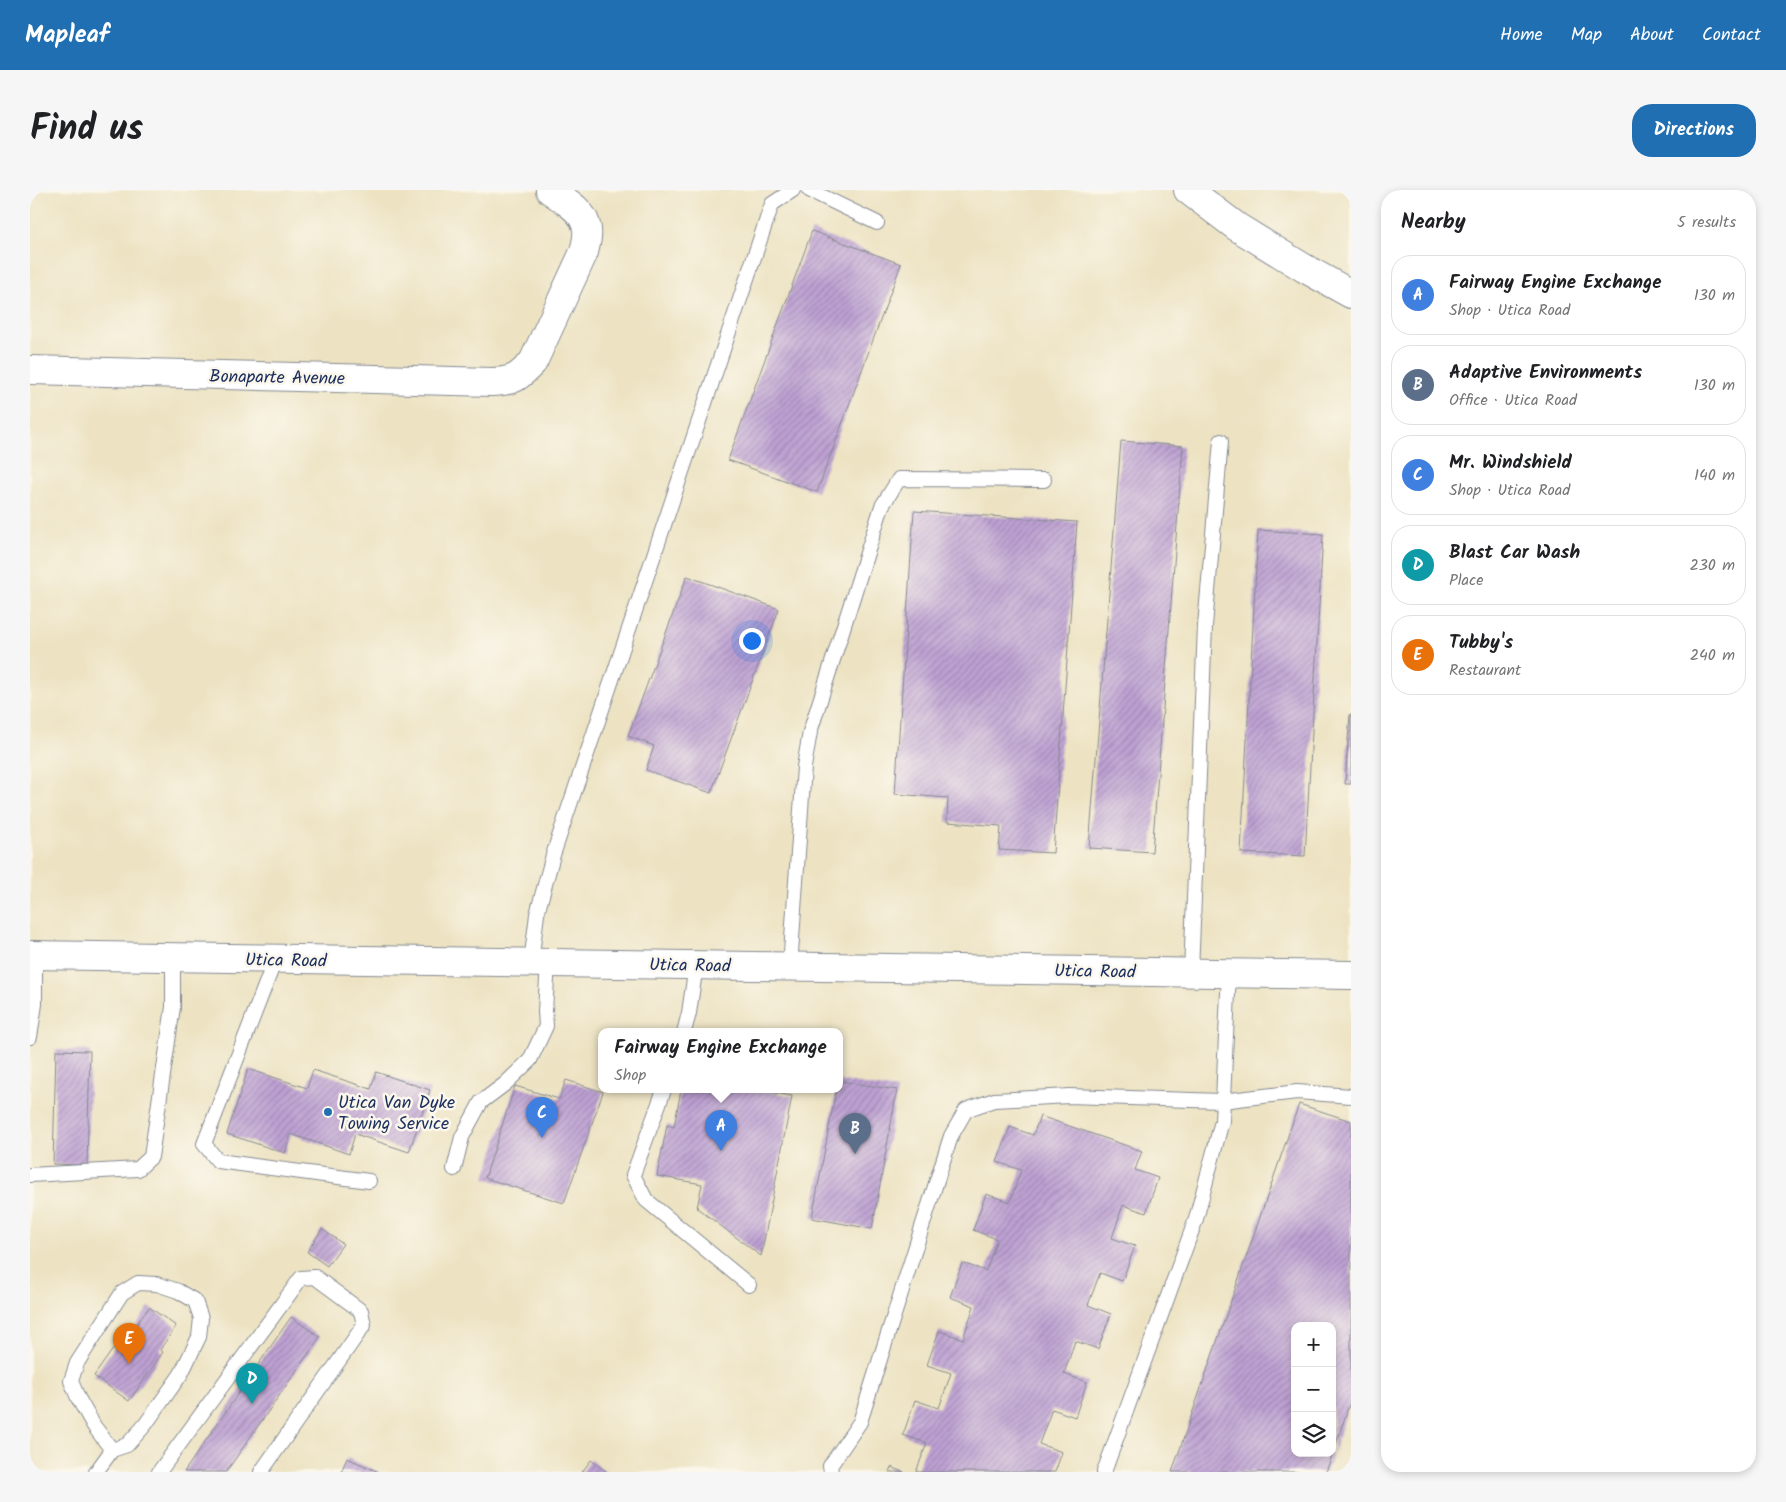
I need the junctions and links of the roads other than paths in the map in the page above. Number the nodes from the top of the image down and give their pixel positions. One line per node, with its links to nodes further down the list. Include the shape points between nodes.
1 (550, 190): 7 (street, Bonaparte Avenue, via 579,213 586,225 584,252 533,362 522,374 509,381)
2 (793, 190): 13 (lane, via 772,204 553,855 537,914)
3 (809, 190): 5 (lane)
4 (1188, 190): 6 (street, via 1237,227)
5 (877, 223)
6 (1351, 294)
7 (30, 370)
8 (1221, 441): 16 (lane, via 1205,626)
9 (1044, 480): 15 (lane, via 899,479 882,506 810,732 804,767)
10 (32, 956): 11 (street, Utica Road); 20 (lane, via 35,1004)
11 (173, 958): 12 (street, Utica Road); 25 (lane, via 173,1007 150,1157 138,1169)
12 (275, 960): 13 (street, Utica Road); 26 (lane, via 204,1144 218,1161)
13 (539, 963): 14 (street, Utica Road); 24 (lane, via 546,1026 530,1060 481,1102 462,1137)
14 (696, 965): 15 (street, Utica Road); 19 (lane)
15 (790, 967): 16 (street, Utica Road)
16 (1191, 972): 17 (street, Utica Road)
17 (1228, 972): 18 (street, Utica Road); 23 (lane)
18 (1351, 975)
19 (685, 1028)
20 (30, 1037)
21 (663, 1093): 27 (lane, via 633,1175 646,1200)
22 (1351, 1096): 23 (lane, via 1297,1092)
23 (1222, 1101): 32 (lane, via 1069,1096 994,1100 966,1110 951,1136 860,1422 830,1466); 33 (lane, via 1222,1121 1196,1220)
24 (454, 1170)
25 (30, 1176)
26 (369, 1181)
27 (749, 1285)
28 (112, 1450): 28 (lane, via 127,1445 145,1425 181,1374 199,1337 201,1318 194,1301 178,1291 157,1284 138,1283 122,1293 77,1363 71,1381 94,1426); 29 (lane)
29 (96, 1472)
30 (159, 1472): 31 (lane, via 301,1278 315,1277 362,1312 364,1325)
31 (261, 1472)
32 (831, 1472)
33 (1104, 1472)

